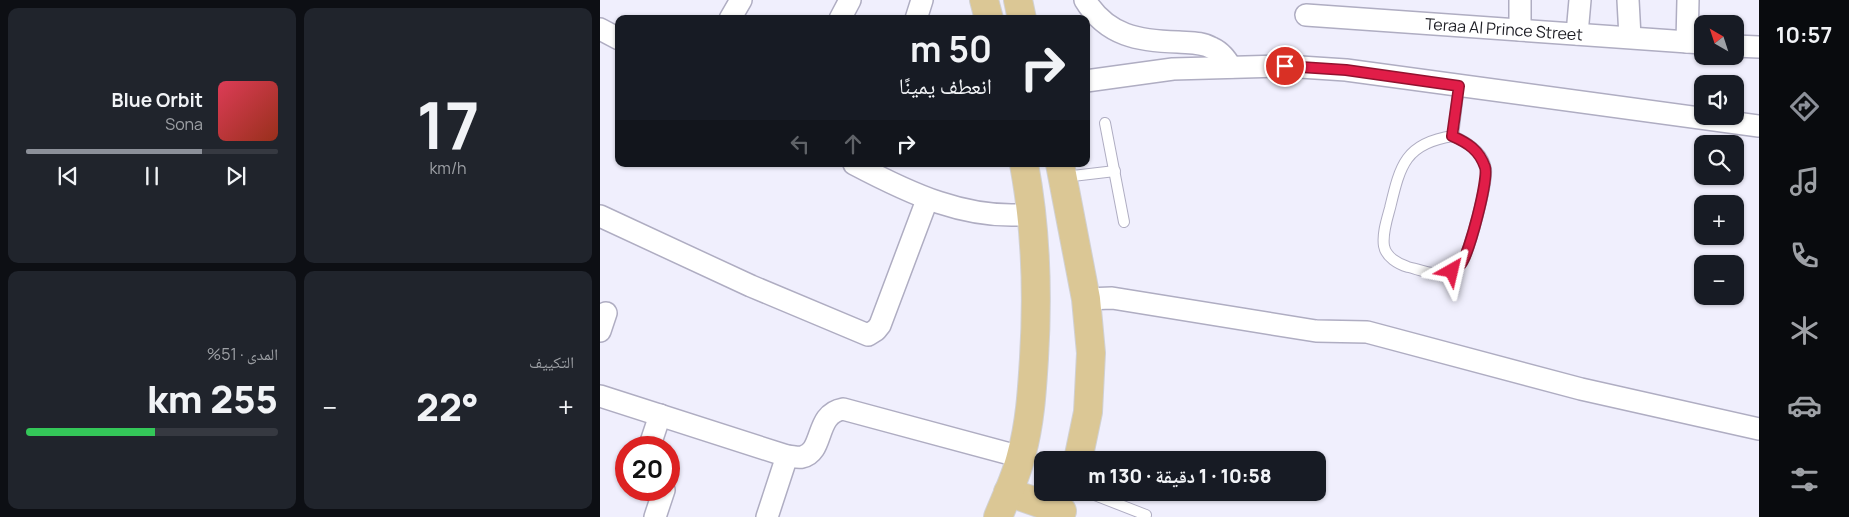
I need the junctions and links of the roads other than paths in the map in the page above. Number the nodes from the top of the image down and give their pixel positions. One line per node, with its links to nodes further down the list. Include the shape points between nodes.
1 (741, 0): 12 (street)
2 (850, 0): 13 (street)
3 (922, 0): 14 (street)
4 (984, 0): 15 (main road)
5 (1018, 0): 16 (main road)
6 (1085, 0): 27 (street, via 1107,26 1124,34 1158,42 1200,43 1212,47)
7 (1520, 0): 19 (street)
8 (1580, 0): 20 (street)
9 (1628, 0): 23 (street)
10 (1688, 0): 21 (street)
11 (1334, 9): 17 (street, Teraa Al Prince Street); 19 (street, Teraa Al Prince Street)
12 (732, 15)
13 (842, 15)
14 (917, 15)
15 (988, 15)
16 (1021, 15)
17 (1306, 15)
18 (600, 29): 22 (street)
19 (1520, 30): 20 (street, Teraa Al Prince Street)
20 (1577, 34): 23 (street, Teraa Al Prince Street)
21 (1694, 36)
22 (615, 37)
23 (1630, 38): 24 (street, Teraa Al Prince Street)
24 (1694, 42)
25 (1744, 47): 26 (street)
26 (1759, 48)
27 (1231, 67): 28 (street, via 1173,69); 29 (street, via 1346,70)
28 (1090, 80)
29 (1459, 86): 31 (street); 32 (lane)
30 (1106, 123): 36 (lane)
31 (1759, 126)
32 (1452, 136): 32 (lane, via 1467,142 1479,154 1486,169 1486,185 1461,264 1440,274 1403,265 1391,258 1384,246 1384,231 1399,171 1407,156 1420,145)
33 (866, 167): 37 (street)
34 (1024, 167): 39 (main road)
35 (1062, 170): 36 (lane); 42 (main road)
36 (1114, 171): 41 (lane)
37 (895, 174): 38 (street)
38 (927, 200): 39 (street, via 988,214); 40 (street, via 880,325 868,335 751,286)
39 (1031, 214): 49 (main road, via 1037,327 1032,405)
40 (600, 216)
41 (1124, 222)
42 (1086, 299): 45 (street, via 1112,298 1316,331 1366,332 1581,388); 47 (main road, via 1091,353 1088,412)
43 (600, 396): 44 (street)
44 (660, 415): 46 (street); 48 (street)
45 (1759, 429)
46 (654, 436)
47 (1080, 451)
48 (786, 456): 49 (street, via 802,457 810,453 828,416 843,409); 56 (street)
49 (1021, 457): 50 (main road)
50 (1008, 492): 53 (main road); 57 (main road)
51 (660, 501): 55 (street)
52 (1110, 501): 54 (lane)
53 (1064, 507)
54 (1146, 515)
55 (655, 517)
56 (767, 517)
57 (998, 517)

